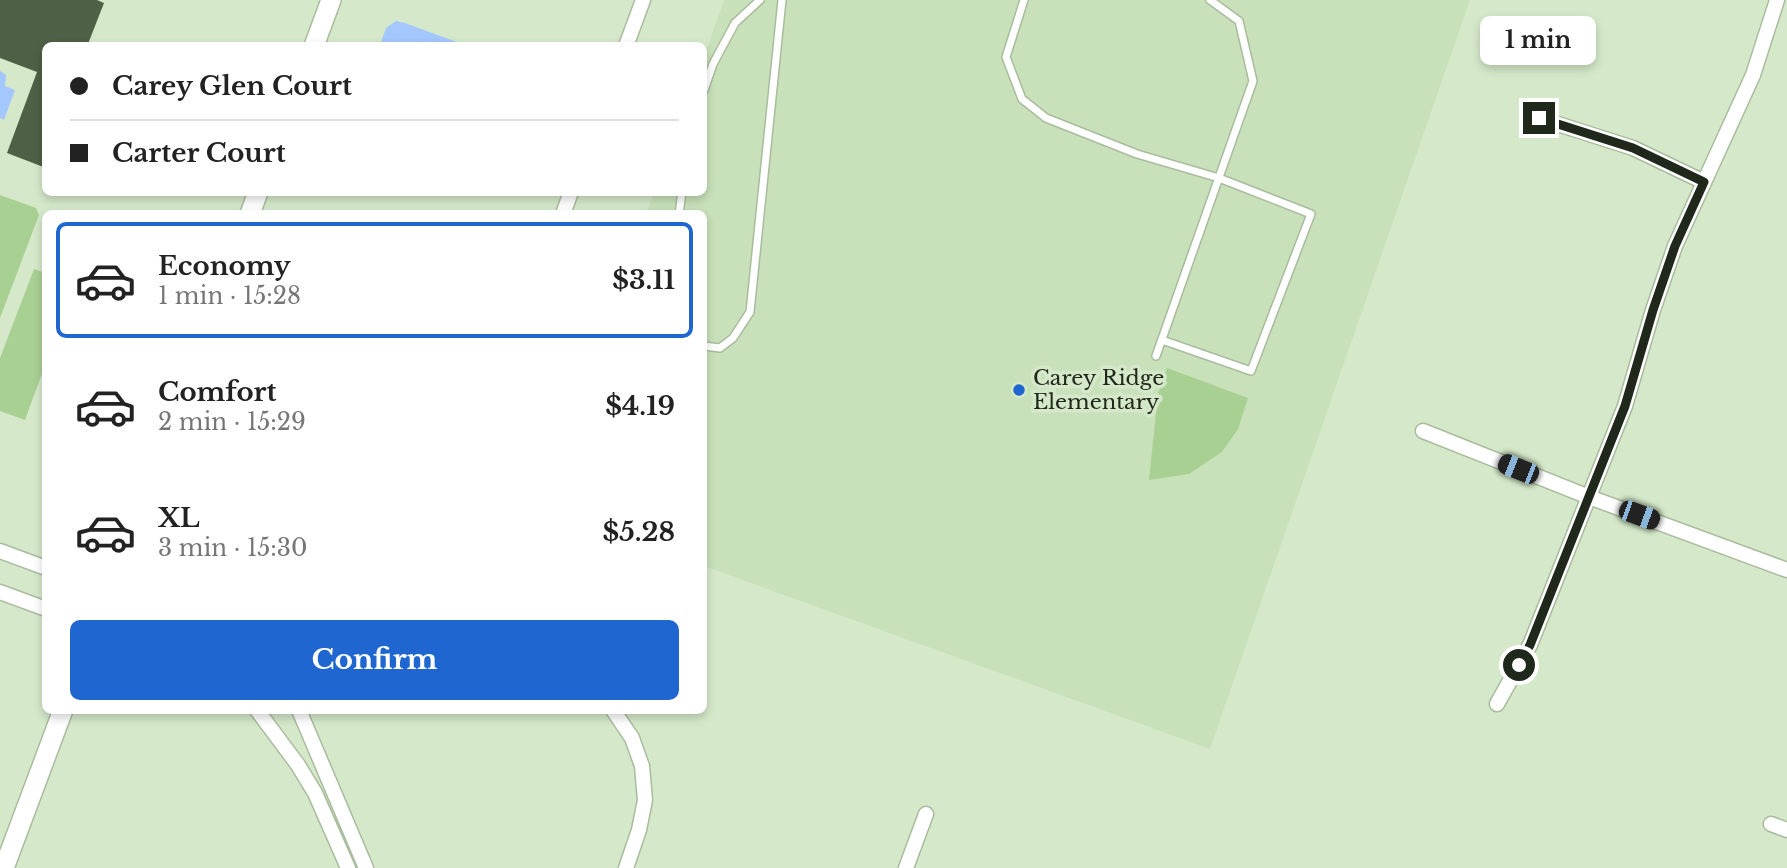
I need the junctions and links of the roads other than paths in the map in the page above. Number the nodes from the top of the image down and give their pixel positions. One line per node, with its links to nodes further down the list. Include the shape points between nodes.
1 (331, 0): 8 (street)
2 (643, 0): 9 (street)
3 (760, 0): 10 (lane, via 735,23)
4 (782, 0): 15 (lane, via 750,312 733,338 720,348)
5 (1024, 0): 12 (lane, via 1006,57 1021,99 1046,118 1137,154)
6 (1210, 0): 12 (lane, via 1240,21 1253,81)
7 (1777, 0): 13 (street, via 1753,75)
8 (315, 42)
9 (627, 42)
10 (707, 81)
11 (1539, 118): 13 (street, via 1633,148)
12 (1219, 178): 14 (lane); 14 (lane, via 1311,214 1251,371)
13 (1704, 182): 18 (street, via 1675,246 1625,406)
14 (1162, 340): 16 (lane)
15 (707, 346)
16 (1156, 356)
17 (1423, 431): 18 (street)
18 (1589, 497): 21 (street); 24 (street, via 1530,645)
19 (0, 551): 20 (street)
20 (42, 567)
21 (1787, 570)
22 (0, 592): 23 (street)
23 (42, 608)
24 (1497, 704)
25 (62, 714): 34 (street)
26 (260, 714): 30 (street)
27 (301, 714): 29 (street)
28 (616, 714): 37 (street, via 632,738 642,766 645,800)
29 (330, 782): 30 (lane); 36 (street)
30 (315, 793): 35 (street)
31 (926, 814): 38 (street)
32 (1771, 824): 33 (street)
33 (1787, 830)
34 (4, 868)
35 (348, 868)
36 (366, 868)
37 (626, 868)
38 (906, 868)

